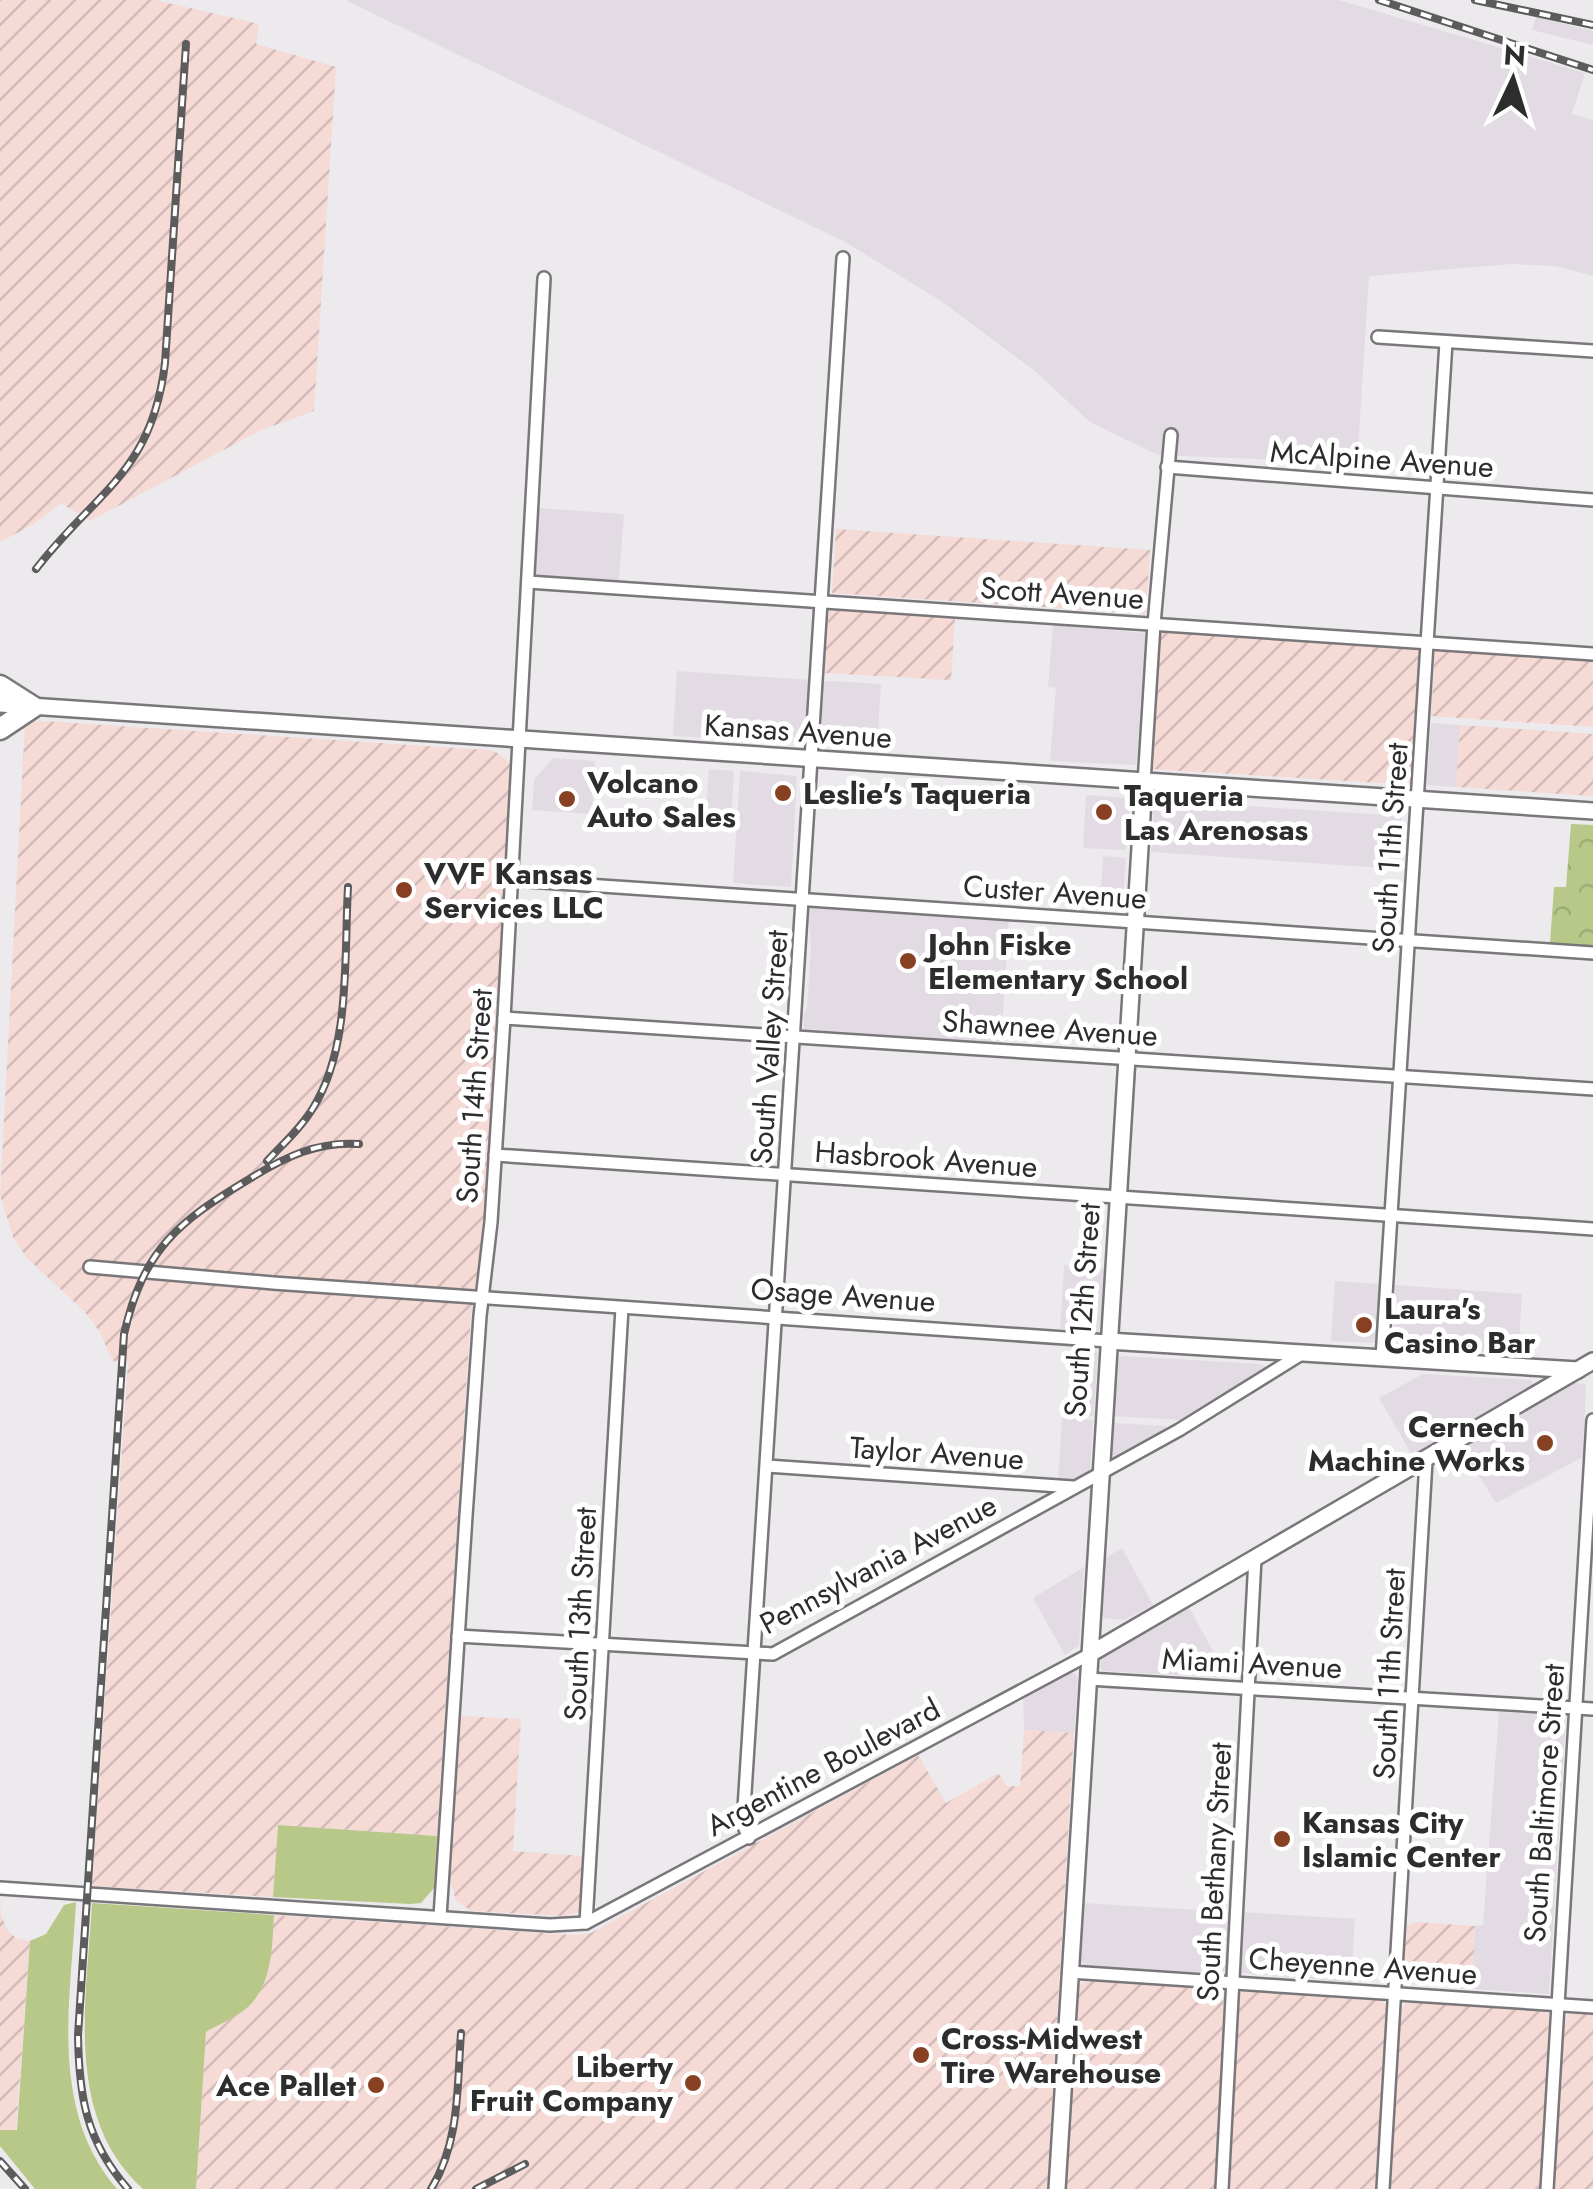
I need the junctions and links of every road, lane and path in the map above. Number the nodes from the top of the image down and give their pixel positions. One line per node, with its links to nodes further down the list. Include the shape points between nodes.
1 (843, 258): 11 (street, South Valley Street)
2 (544, 278): 10 (street, South 14th Street)
3 (1378, 337): 4 (street)
4 (1446, 342): 5 (street); 8 (street, South 11th Street)
5 (1593, 351)
6 (1171, 435): 7 (street, South 12th Street)
7 (1166, 467): 8 (street, McAlpine Avenue); 12 (street, South 12th Street)
8 (1438, 490): 9 (street, McAlpine Avenue); 13 (street, South 11th Street)
9 (1593, 500)
10 (528, 582): 11 (street, Scott Avenue); 19 (street, South 14th Street)
11 (822, 602): 12 (street, Scott Avenue); 20 (street, South Valley Street)
12 (1154, 624): 13 (street, Scott Avenue); 21 (street, South 12th Street)
13 (1429, 643): 14 (street, Scott Avenue); 22 (street, South 11th Street)
14 (1593, 654)
15 (0, 686): 17 (highway)
16 (0, 704): 17 (street, Kansas Avenue)
17 (33, 707): 18 (highway); 19 (street, Kansas Avenue)
18 (0, 729)
19 (522, 740): 20 (street, Kansas Avenue); 24 (street, South 14th Street)
20 (812, 760): 21 (street, Kansas Avenue); 25 (street, South Valley Street)
21 (1144, 783): 22 (street, Kansas Avenue); 26 (street, South 12th Street)
22 (1418, 800): 23 (street, Kansas Avenue); 27 (street, South 11th Street)
23 (1593, 811)
24 (513, 880): 25 (street, Custer Avenue); 29 (street, South 14th Street)
25 (803, 900): 26 (street, Custer Avenue); 30 (street, South Valley Street)
26 (1134, 923): 27 (street, Custer Avenue); 31 (street, South 12th Street)
27 (1410, 940): 28 (street, Custer Avenue); 32 (street, South 11th Street)
28 (1593, 953)
29 (504, 1018): 30 (street, Shawnee Avenue); 34 (street, South 14th Street)
30 (795, 1036): 31 (street, Shawnee Avenue); 35 (street, South Valley Street)
31 (1126, 1058): 32 (street, Shawnee Avenue); 36 (street, South 12th Street)
32 (1400, 1076): 33 (street, Shawnee Avenue); 37 (street, South 11th Street)
33 (1593, 1089)
34 (495, 1155): 35 (street, Hasbrook Avenue); 40 (street, South 14th Street)
35 (786, 1174): 36 (street, Hasbrook Avenue); 42 (street, South Valley Street)
36 (1118, 1198): 37 (street, Hasbrook Avenue); 43 (street, South 12th Street)
37 (1392, 1215): 38 (street, Hasbrook Avenue); 45 (street, South 11th Street)
38 (1593, 1229)
39 (90, 1267): 40 (street, Osage Avenue)
40 (483, 1296): 41 (street, Osage Avenue); 54 (street, South 14th Street)
41 (622, 1308): 42 (street, Osage Avenue); 55 (street, South 13th Street)
42 (776, 1318): 43 (street, Osage Avenue); 50 (street, South Valley Street)
43 (1108, 1340): 44 (street, Osage Avenue); 51 (street, South 12th Street)
44 (1303, 1353): 45 (street, Osage Avenue); 51 (street)
45 (1382, 1358): 47 (street, Osage Avenue)
46 (1593, 1361): 47 (street, Argentine Boulevard)
47 (1585, 1370): 49 (street, Argentine Boulevard)
48 (1593, 1420): 61 (street, South Baltimore Street)
49 (1426, 1461): 53 (street, Argentine Boulevard); 60 (street, South 11th Street)
50 (767, 1466): 52 (street, Taylor Avenue); 56 (street, South Valley Street)
51 (1100, 1474): 52 (street, Taylor Avenue); 57 (street, South 12th Street)
52 (1073, 1487): 56 (street, Pennsylvania Avenue, via 773,1654)
53 (1255, 1558): 57 (street, Argentine Boulevard); 59 (street, South Bethany Street)
54 (458, 1636): 55 (street, Pennsylvania Avenue); 65 (street, South 14th Street)
55 (603, 1645): 56 (street, Pennsylvania Avenue); 66 (street, South 13th Street)
56 (756, 1654): 63 (street, South Valley Street, via 743,1824)
57 (1090, 1654): 58 (street, South 12th Street); 63 (street, Argentine Boulevard)
58 (1088, 1679): 59 (street, Miami Avenue); 67 (street, South 12th Street)
59 (1248, 1688): 60 (street, Miami Avenue); 68 (street, South Bethany Street)
60 (1414, 1698): 61 (street, Miami Avenue); 69 (street, South 11th Street)
61 (1576, 1708): 62 (street, Miami Avenue); 70 (street, South Baltimore Street)
62 (1593, 1708)
63 (749, 1838): 66 (street, Argentine Boulevard)
64 (0, 1888): 65 (street, Argentine Boulevard)
65 (440, 1916): 66 (street, Argentine Boulevard)
66 (586, 1923)
67 (1070, 1972): 68 (street, Cheyenne Avenue); 72 (street, South 12th Street)
68 (1233, 1982): 69 (street, Cheyenne Avenue); 73 (street, South Bethany Street)
69 (1396, 1994): 70 (street, Cheyenne Avenue); 74 (street, South 11th Street)
70 (1557, 2004): 71 (street, Cheyenne Avenue); 75 (street, South Baltimore Street)
71 (1593, 2007)
72 (1056, 2189)
73 (1222, 2189)
74 (1384, 2189)
75 (1547, 2189)

